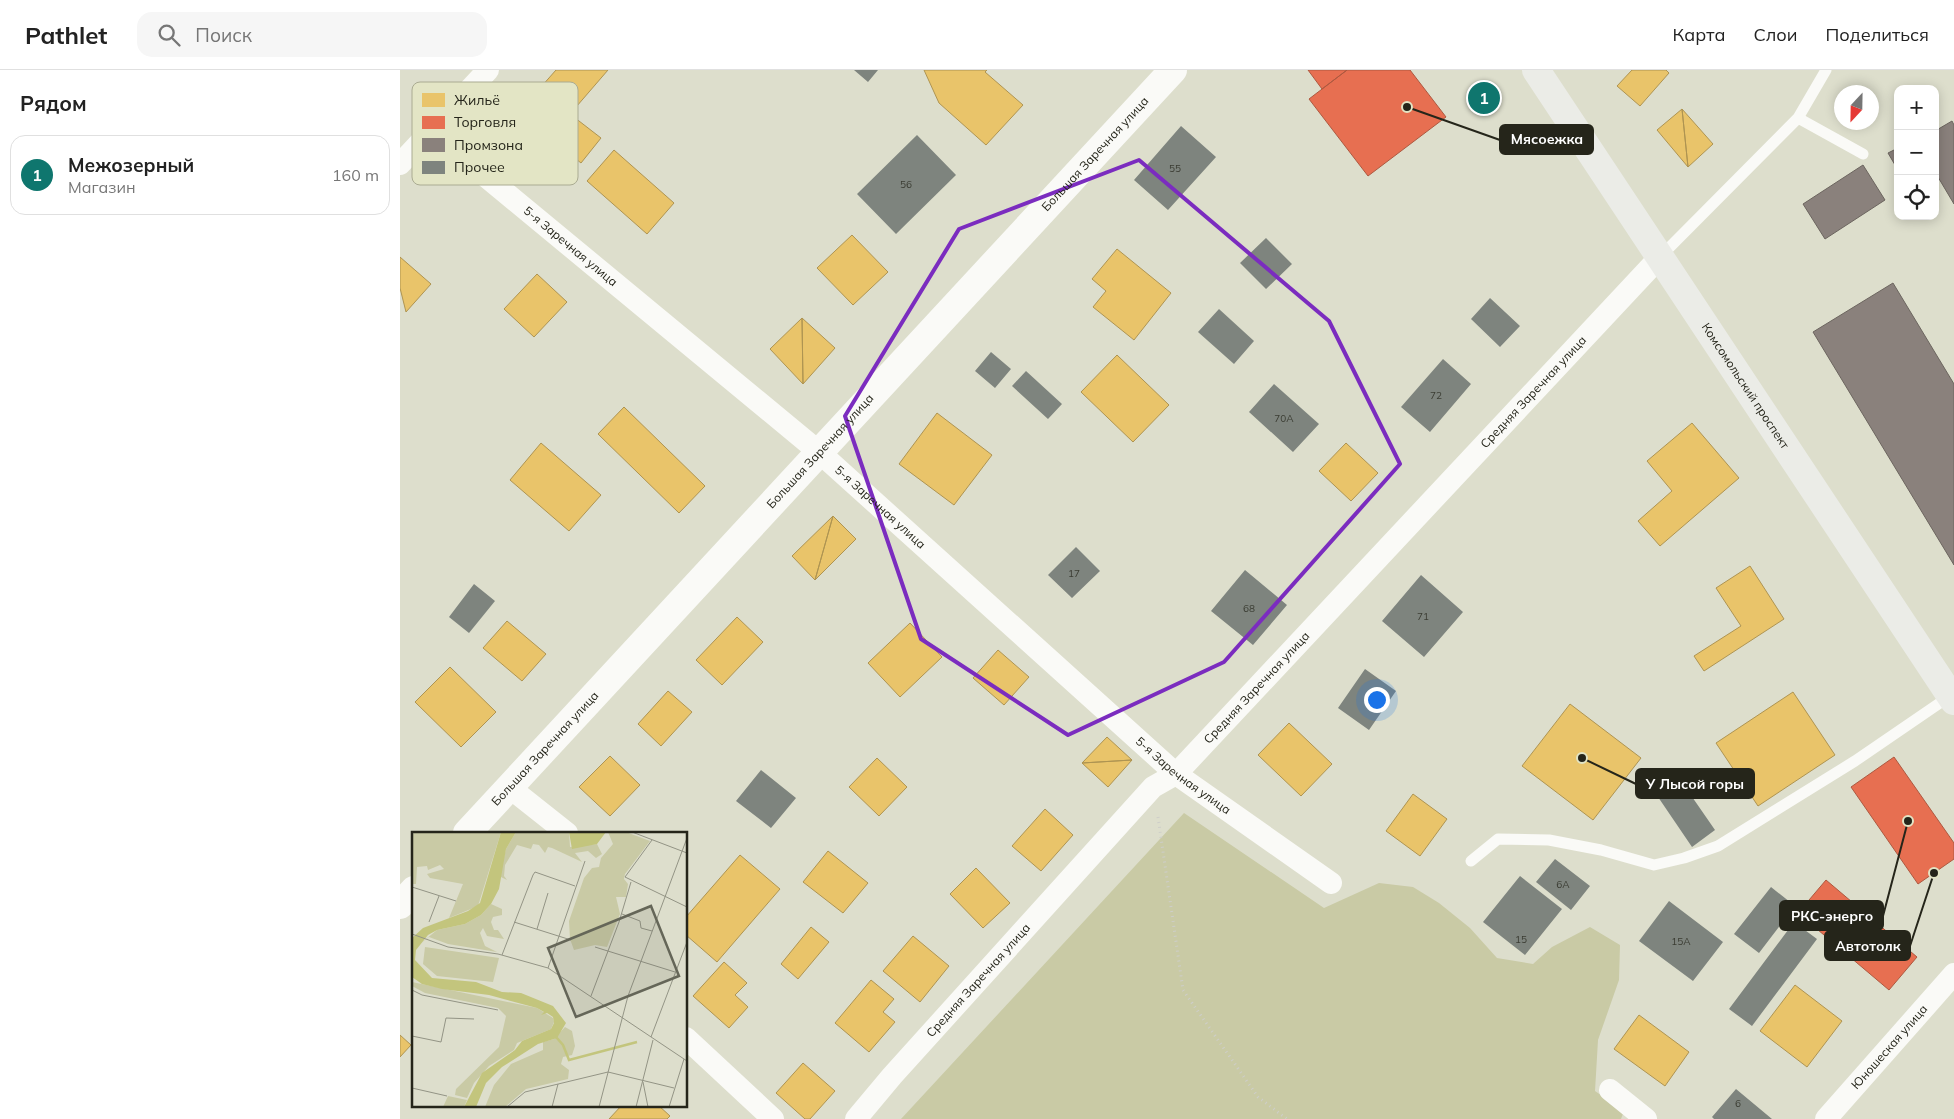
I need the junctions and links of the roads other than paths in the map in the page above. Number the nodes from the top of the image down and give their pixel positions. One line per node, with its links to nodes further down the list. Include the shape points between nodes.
1 (488, 70): 5 (street)
2 (1173, 70): 12 (street, Большая Заречная улица)
3 (1536, 70): 11 (main road, Комсомольский проспект)
4 (1826, 70): 6 (lane)
5 (477, 82)
6 (1798, 118): 8 (lane); 11 (lane)
7 (412, 151): 9 (street)
8 (1863, 154)
9 (400, 164)
10 (496, 185): 12 (street, 5-я Заречная улица)
11 (1659, 258): 13 (main road, Комсомольский проспект); 14 (street, Средняя Заречная улица)
12 (819, 452): 14 (street, 5-я Заречная улица); 15 (street, Большая Заречная улица)
13 (1952, 699): 18 (lane, via 1718,846 1684,858 1654,865 1549,840 1498,839)
14 (1176, 774): 19 (street, 5-я Заречная улица); 26 (street, Средняя Заречная улица, via 1153,787)
15 (509, 787): 16 (street, Большая Заречная улица); 17 (street)
16 (468, 832)
17 (566, 832)
18 (1471, 861)
19 (1331, 883)
20 (412, 892): 21 (street)
21 (400, 905)
22 (1954, 974): 28 (street, Юношеская улица)
23 (688, 1040): 25 (street)
24 (1610, 1090): 27 (street)
25 (773, 1119)
26 (856, 1119)
27 (1646, 1119)
28 (1826, 1119)

